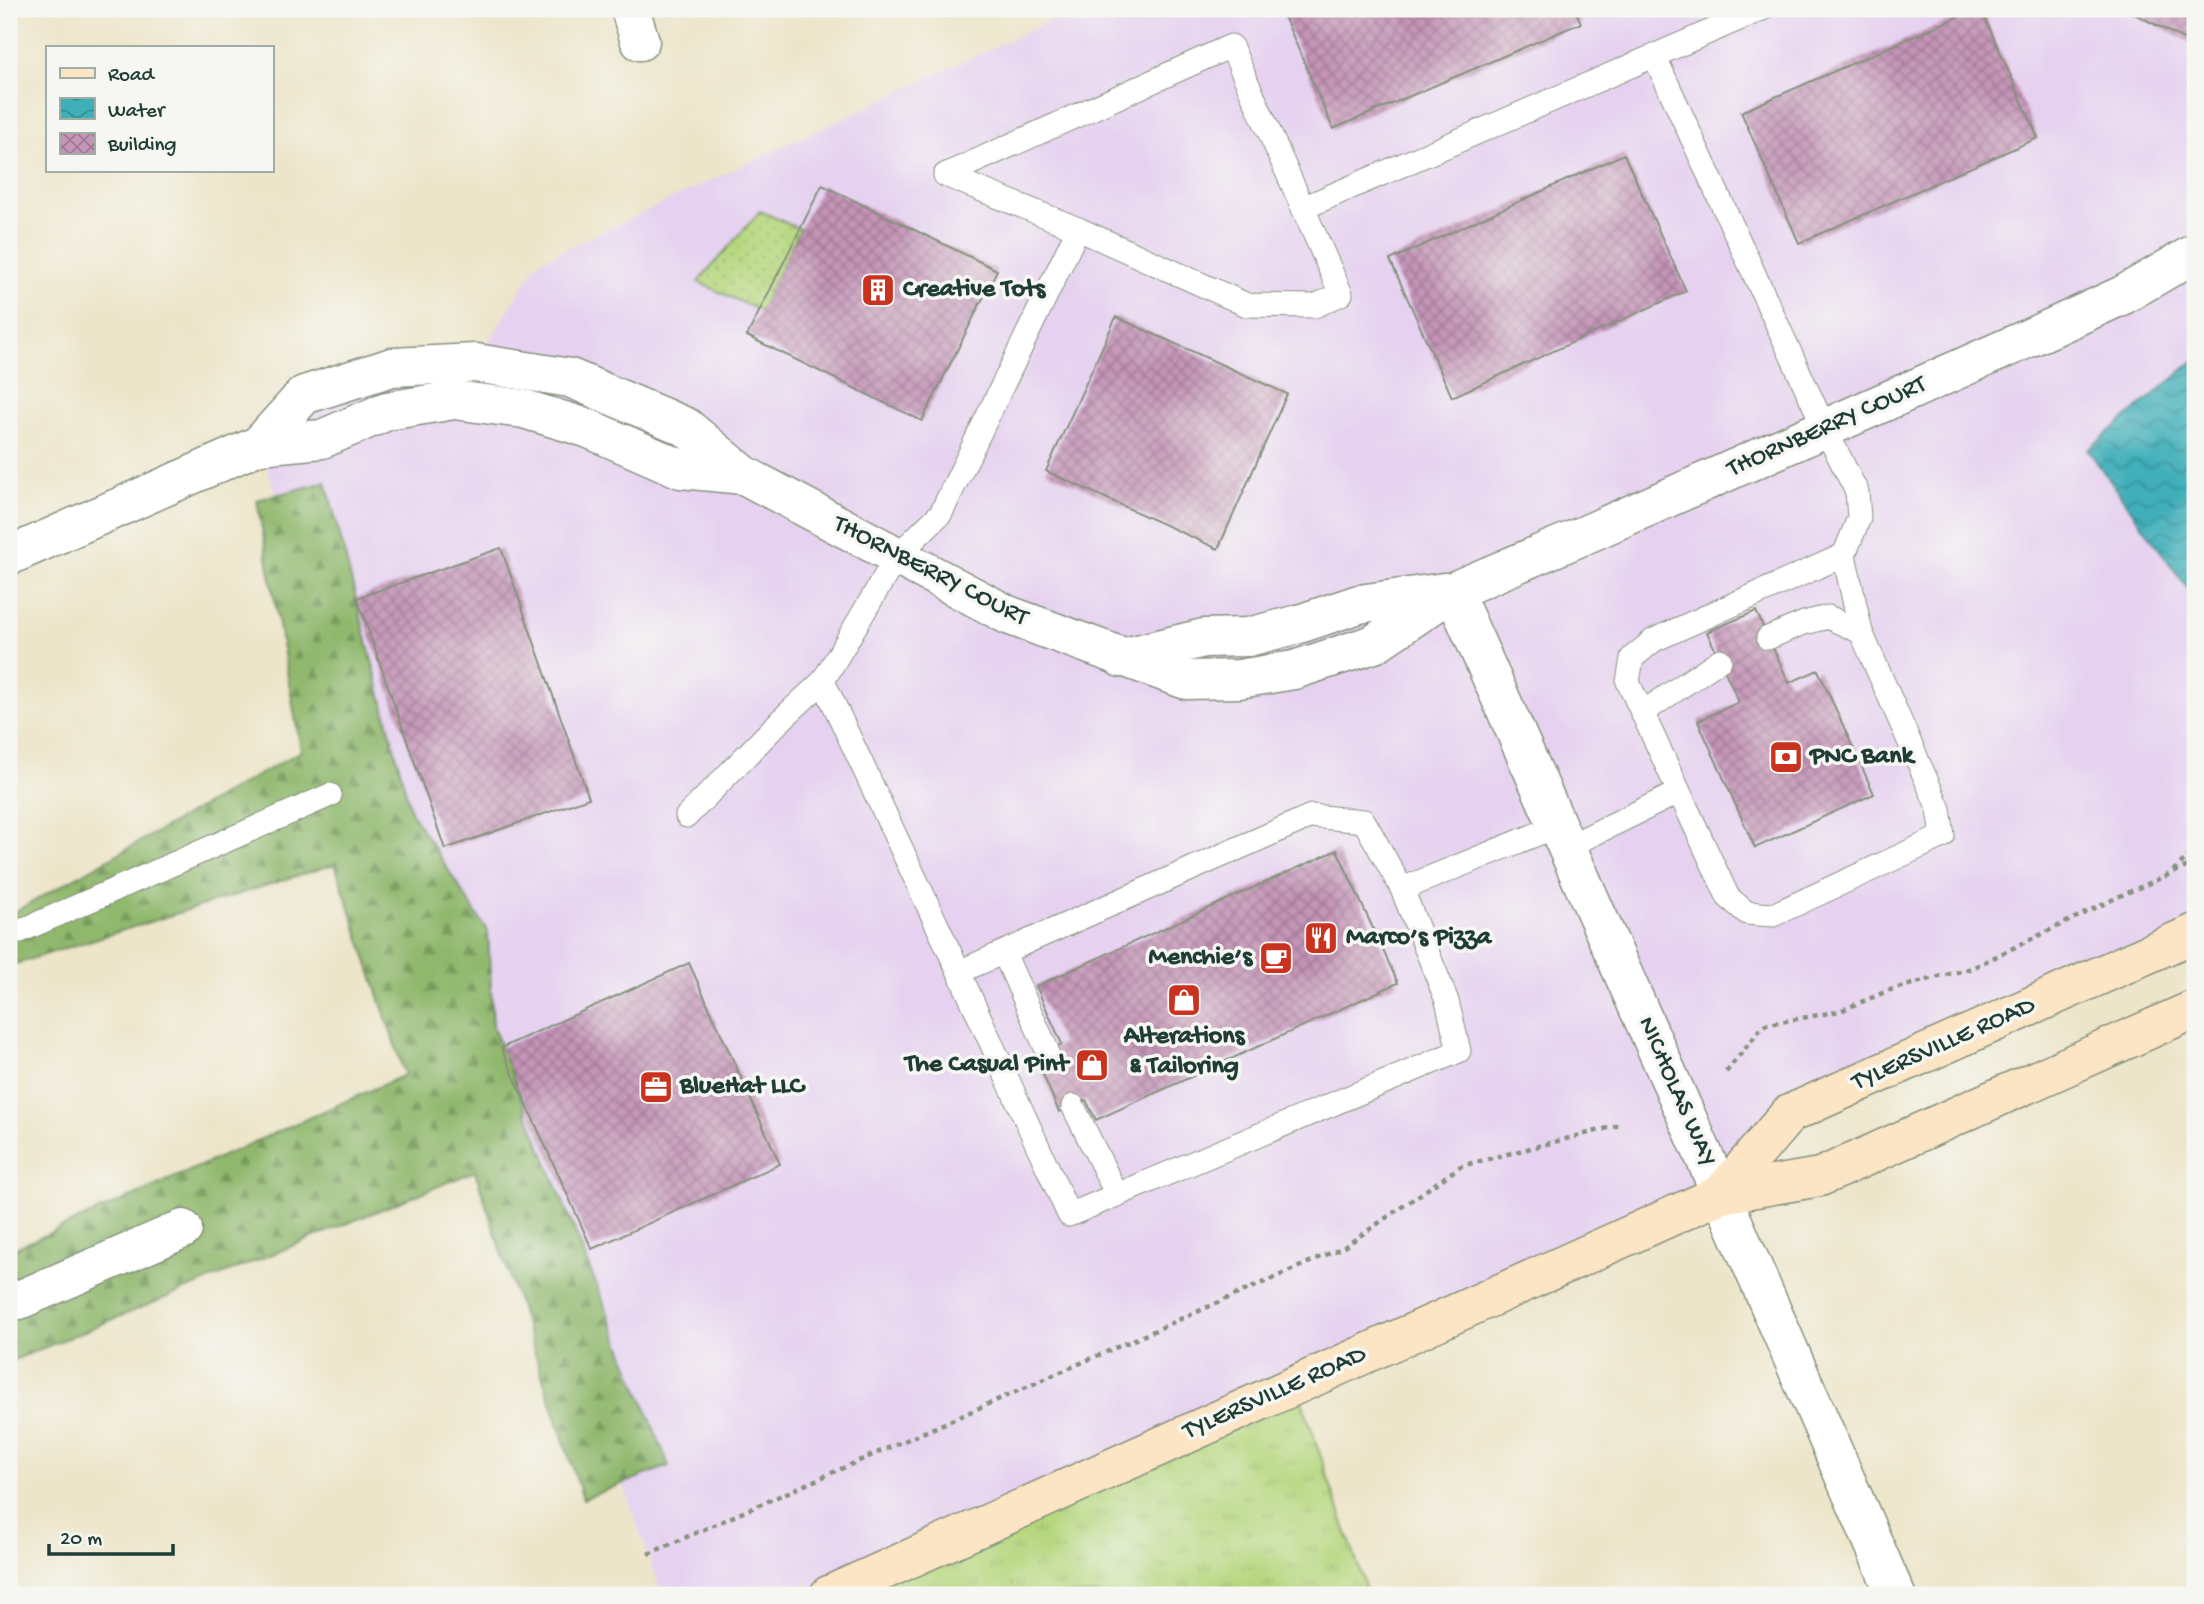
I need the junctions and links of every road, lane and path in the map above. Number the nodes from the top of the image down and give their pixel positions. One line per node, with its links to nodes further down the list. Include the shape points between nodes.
1 (1762, 9): 2 (lane)
2 (1654, 55): 3 (lane); 6 (lane)
3 (1303, 208): 4 (lane, via 1341,294 1315,306 1247,305); 4 (lane, via 1231,46 946,175)
4 (1078, 229): 9 (lane, via 941,513)
5 (2195, 253): 6 (street, THORNBERRY COURT, via 2123,295)
6 (1825, 429): 7 (lane, via 1857,492 1859,518); 10 (street, THORNBERRY COURT)
7 (1844, 555): 11 (lane); 15 (lane, via 1654,640 1632,658 1628,682)
8 (9, 556): 9 (street, THORNBERRY COURT, via 259,445 304,395 392,367 476,363 570,378 686,427 744,475)
9 (897, 556): 10 (street, THORNBERRY COURT, via 1008,615 1186,680 1238,679 1294,670 1374,644); 14 (lane)
10 (1453, 591): 19 (street, NICHOLAS WAY)
11 (1861, 632): 12 (lane, via 1828,617); 16 (lane, via 1939,808 1943,836 1773,915 1747,914 1727,897)
12 (1768, 638)
13 (1720, 660): 15 (lane)
14 (823, 681): 18 (lane); 27 (lane)
15 (1642, 712): 16 (lane)
16 (1679, 792): 19 (lane)
17 (330, 795): 25 (lane)
18 (687, 816)
19 (1562, 836): 23 (lane); 33 (street, NICHOLAS WAY)
20 (2195, 850): 22 (path)
21 (2195, 863): 22 (path)
22 (2169, 874): 30 (path, via 1972,968 1890,990 1840,1011 1764,1025)
23 (1402, 889): 26 (lane, via 1364,821 1311,816); 34 (lane, via 1447,1001 1459,1051)
24 (2195, 933): 33 (main road, TYLERSVILLE ROAD, via 1789,1114)
25 (9, 936)
26 (1004, 953): 27 (lane); 29 (lane)
27 (959, 972): 34 (lane, via 1069,1215)
28 (2195, 1009): 33 (main road, TYLERSVILLE ROAD, via 1820,1177)
29 (1047, 1050)
30 (1726, 1072)
31 (1073, 1106): 34 (lane)
32 (1620, 1125): 37 (path, via 1461,1166 1345,1247)
33 (1721, 1194): 38 (main road, TYLERSVILLE ROAD); 39 (street, NICHOLAS WAY)
34 (1117, 1195)
35 (183, 1229): 36 (street)
36 (12, 1294)
37 (648, 1554)
38 (829, 1595)
39 (1896, 1595)

